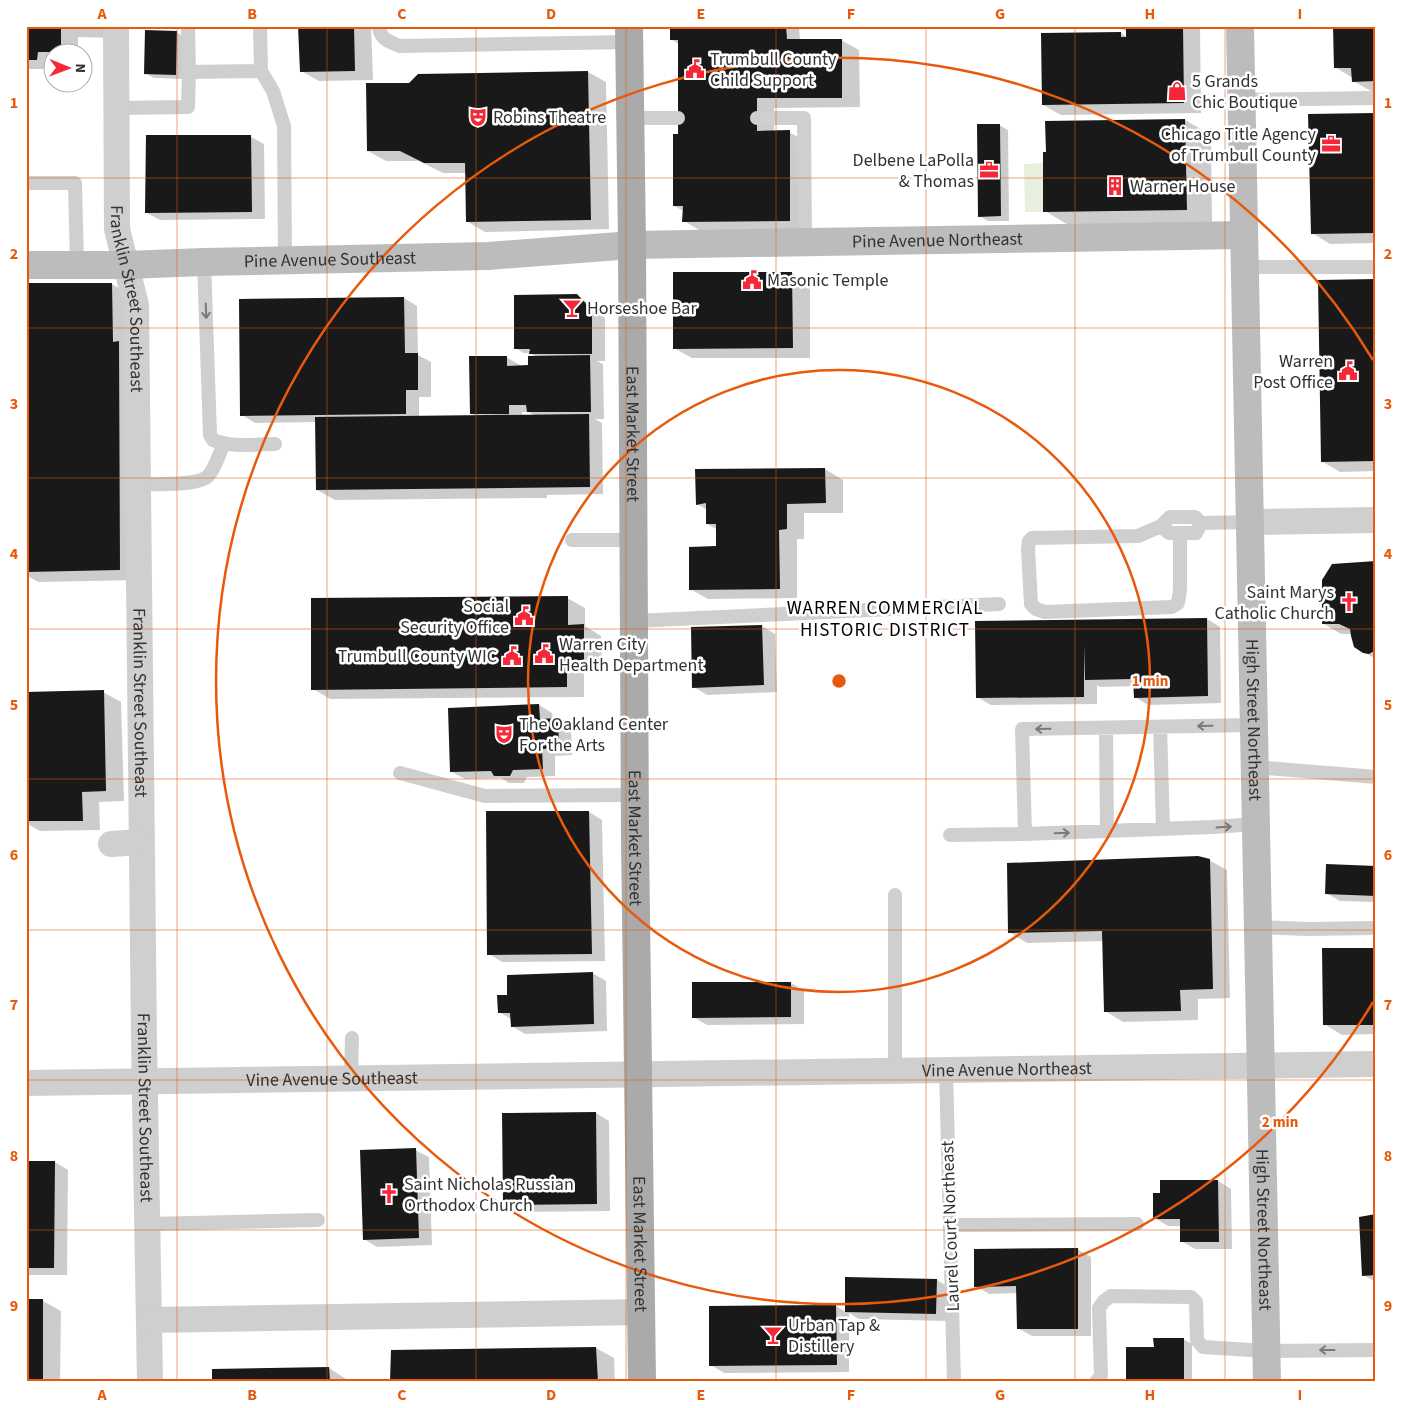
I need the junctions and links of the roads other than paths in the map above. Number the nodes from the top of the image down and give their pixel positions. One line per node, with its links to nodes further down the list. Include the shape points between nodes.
1 (116, 26): 11 (street, Franklin Street Southeast)
2 (188, 26): 8 (lane)
3 (260, 26): 7 (lane)
4 (378, 26): 6 (lane, via 386,40 400,46)
5 (1240, 26): 10 (street, High Street Northeast)
6 (629, 34): 12 (main road, East Market Street)
7 (261, 70): 8 (lane); 19 (lane, via 273,91 284,126)
8 (188, 72): 11 (lane, via 188,107)
9 (1376, 98): 10 (lane)
10 (1242, 100): 16 (street, High Street Northeast)
11 (117, 108): 23 (street, Franklin Street Southeast, via 118,229)
12 (630, 118): 13 (lane); 18 (main road, East Market Street)
13 (678, 118)
14 (757, 118): 17 (lane, via 804,118)
15 (26, 183): 22 (lane, via 76,183)
16 (1244, 235): 17 (street, Pine Avenue Northeast); 24 (street, High Street Northeast)
17 (805, 242): 18 (street, Pine Avenue Northeast)
18 (632, 245): 19 (street, Pine Avenue Southeast, via 488,256); 35 (main road, East Market Street)
19 (285, 260): 20 (street, Pine Avenue Southeast)
20 (204, 262): 23 (street, Pine Avenue Southeast); 26 (lane, one-way to 26, via 210,435 213,440)
21 (26, 265): 22 (street, Pine Avenue Southeast)
22 (77, 265): 23 (street, Pine Avenue Southeast)
23 (126, 265): 28 (street, Franklin Street Southeast, via 136,305)
24 (1245, 267): 25 (lane); 30 (street, High Street Northeast)
25 (1376, 268)
26 (224, 443): 27 (lane); 28 (lane, via 204,480)
27 (274, 444)
28 (138, 484): 50 (street, Franklin Street Southeast)
29 (1376, 520): 30 (street)
30 (1250, 522): 31 (lane); 38 (street, High Street Northeast)
31 (1201, 523): 32 (lane, via 1195,517 1170,517); 33 (lane, via 1196,533)
32 (1161, 526): 33 (lane, via 1169,534); 33 (lane, via 1138,536 1032,538 1028,549 1030,604 1045,612 1172,607 1178,604 1180,590)
33 (1180, 533)
34 (572, 540): 35 (lane)
35 (634, 540): 37 (main road, East Market Street)
36 (998, 604): 37 (lane)
37 (634, 621): 44 (main road, East Market Street)
38 (1254, 725): 39 (lane, one-way to 39); 41 (street, High Street Northeast)
39 (1160, 726): 40 (lane); 46 (lane)
40 (1106, 728): 47 (lane); 48 (lane, one-way to 48, via 1022,729)
41 (1255, 767): 43 (lane); 45 (street, High Street Northeast)
42 (400, 773): 44 (lane, via 485,796)
43 (1376, 778)
44 (635, 795): 60 (main road, East Market Street)
45 (1256, 824): 46 (lane, one-way to 45); 53 (street, High Street Northeast)
46 (1163, 829): 47 (lane)
47 (1107, 831): 48 (lane, one-way to 47)
48 (1025, 834): 49 (lane)
49 (950, 835)
50 (141, 842): 51 (street); 62 (street, Franklin Street Southeast)
51 (111, 844)
52 (895, 895): 59 (lane)
53 (1258, 927): 54 (lane); 57 (street, High Street Northeast)
54 (1376, 928)
55 (352, 1038): 61 (lane)
56 (1376, 1064): 57 (street, Vine Avenue Northeast)
57 (1261, 1066): 58 (street, Vine Avenue Northeast); 71 (street, High Street Northeast)
58 (946, 1070): 59 (street, Vine Avenue Northeast); 67 (lane, Laurel Court Northeast)
59 (895, 1071): 60 (street, Vine Avenue Northeast)
60 (639, 1075): 61 (street, Vine Avenue Southeast); 68 (main road, East Market Street)
61 (351, 1078): 62 (street, Vine Avenue Southeast)
62 (144, 1080): 63 (street, Vine Avenue Southeast); 65 (street, Franklin Street Southeast)
63 (26, 1083)
64 (318, 1220): 65 (lane)
65 (147, 1224): 69 (street, Franklin Street Southeast)
66 (1137, 1224): 67 (lane)
67 (950, 1225): 74 (lane, Laurel Court Northeast)
68 (642, 1312): 69 (street); 73 (main road, East Market Street)
69 (150, 1320): 72 (street, Franklin Street Southeast)
70 (1376, 1350): 71 (lane, one-way to 71)
71 (1266, 1351): 75 (lane, via 1203,1347 1197,1340 1196,1302 1191,1297 1111,1296 1099,1308 1101,1376); 76 (street, High Street Northeast)
72 (150, 1382)
73 (642, 1382)
74 (954, 1382)
75 (1096, 1382)
76 (1267, 1382)

